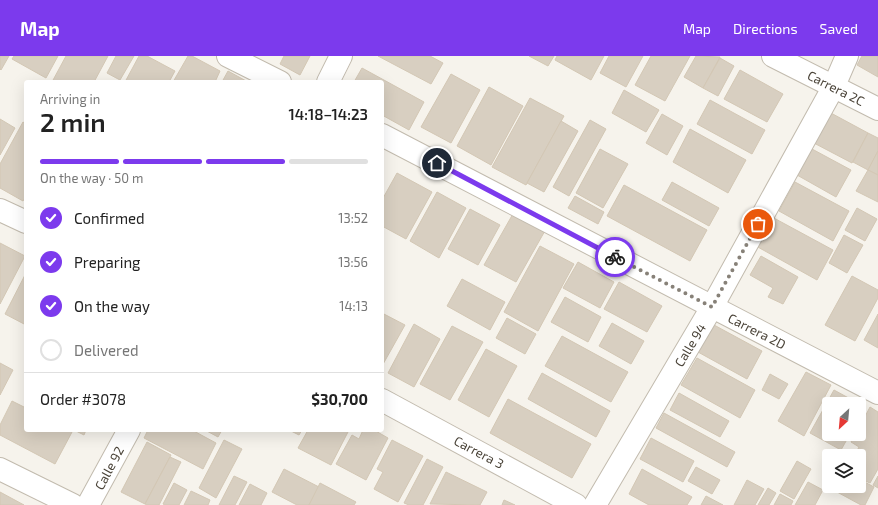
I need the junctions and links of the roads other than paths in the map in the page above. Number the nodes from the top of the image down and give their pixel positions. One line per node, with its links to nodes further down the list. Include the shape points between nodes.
1 (228, 56): 5 (street)
2 (341, 56): 6 (street)
3 (773, 56): 7 (street, Carrera 2C)
4 (847, 56): 7 (street, Calle 94)
5 (276, 80)
6 (329, 80)
7 (834, 86): 8 (street, Carrera 2C); 12 (street, Calle 94)
8 (878, 110)
9 (384, 135): 12 (street, Carrera 2D)
10 (0, 210): 11 (street)
11 (24, 221)
12 (712, 307): 13 (street, Carrera 2D); 20 (street, Calle 94)
13 (878, 393)
14 (384, 401): 19 (street, Carrera 3)
15 (128, 432): 18 (street, Calle 92)
16 (0, 469): 17 (street)
17 (73, 505)
18 (88, 505)
19 (576, 505)
20 (595, 505)

